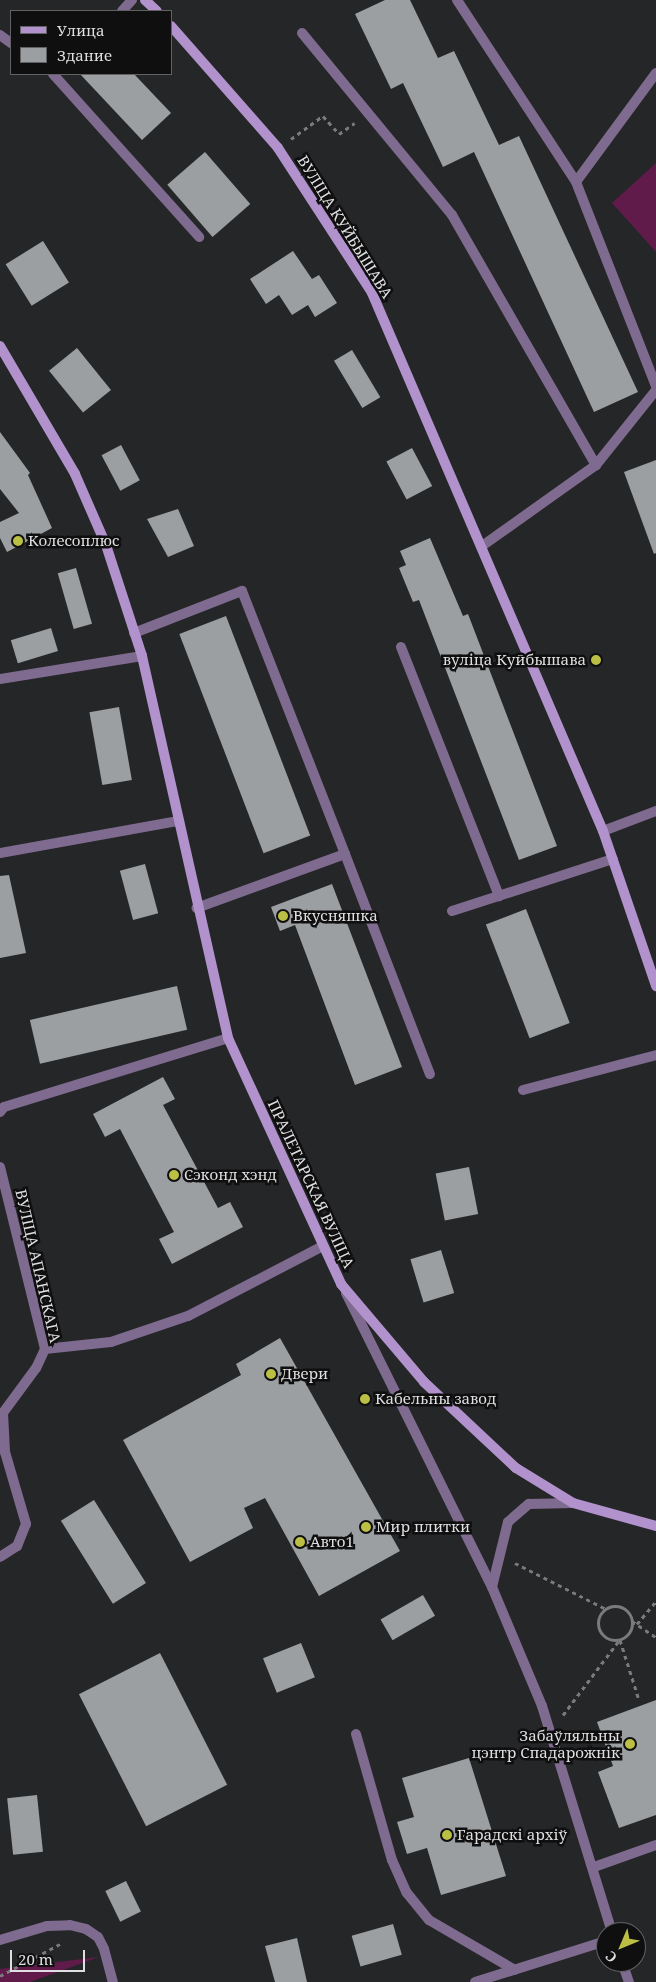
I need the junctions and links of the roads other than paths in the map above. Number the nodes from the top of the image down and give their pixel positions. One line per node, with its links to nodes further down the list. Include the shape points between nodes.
1 (132, 0): 4 (street)
2 (145, 0): 5 (main road)
3 (457, 0): 10 (street)
4 (123, 10)
5 (156, 10)
6 (172, 27): 16 (main road, ВУЛІЦА КУЙБЫШАВА, via 278,148 372,293)
7 (302, 33): 15 (street, via 452,215)
8 (656, 73): 10 (street)
9 (60, 76): 11 (street)
10 (576, 182): 13 (street)
11 (199, 237)
12 (0, 346): 17 (main road, ПРАЛЕТАРСКАЯ ВУЛІЦА, via 75,474 106,545)
13 (656, 386)
14 (656, 390): 15 (street)
15 (596, 466): 16 (street)
16 (482, 546): 23 (main road, ВУЛІЦА КУЙБЫШАВА)
17 (134, 633): 19 (main road, ПРАЛЕТАРСКАЯ ВУЛІЦА); 25 (street, via 242,590)
18 (400, 647): 27 (street)
19 (142, 656): 20 (street); 22 (main road, ПРАЛЕТАРСКАЯ ВУЛІЦА)
20 (0, 679)
21 (656, 811): 23 (street)
22 (177, 821): 24 (street); 28 (main road, ПРАЛЕТАРСКАЯ ВУЛІЦА)
23 (603, 831): 26 (main road, ВУЛІЦА КУЙБЫШАВА)
24 (0, 853)
25 (345, 854): 28 (street); 33 (street)
26 (613, 859): 27 (street); 30 (main road, ВУЛІЦА КУЙБЫШАВА)
27 (499, 896): 29 (street)
28 (196, 908): 31 (main road, ПРАЛЕТАРСКАЯ ВУЛІЦА)
29 (452, 912)
30 (656, 986)
31 (228, 1038): 35 (street, via 4,1107); 37 (main road, ПРАЛЕТАРСКАЯ ВУЛІЦА)
32 (656, 1055): 34 (street)
33 (430, 1074)
34 (523, 1090)
35 (0, 1112)
36 (0, 1167): 39 (street, ВУЛІЦА АПАНСКАГА)
37 (323, 1246): 38 (main road, ПРАЛЕТАРСКАЯ ВУЛІЦА); 39 (street, via 188,1316 111,1342)
38 (342, 1284): 40 (main road, ПРАЛЕТАРСКАЯ ВУЛІЦА, via 424,1382 470,1427 516,1468); 43 (street)
39 (45, 1349): 42 (street, ВУЛІЦА АПАНСКАГА, via 36,1368 4,1413 5,1452 26,1524 17,1546)
40 (573, 1503): 41 (main road, ПРАЛЕТАРСКАЯ ВУЛІЦА); 43 (street, via 529,1504 508,1522)
41 (656, 1526)
42 (0, 1557)
43 (492, 1588): 46 (street, via 550,1731)
44 (356, 1734): 50 (street, via 392,1860 407,1893 429,1920)
45 (656, 1845): 46 (street)
46 (594, 1867): 47 (street)
47 (609, 1922)
48 (0, 1940): 51 (street, via 47,1926 70,1925 86,1929 101,1943)
49 (596, 1944): 50 (street)
50 (515, 1970): 52 (street)
51 (113, 1982)
52 (475, 1982)

